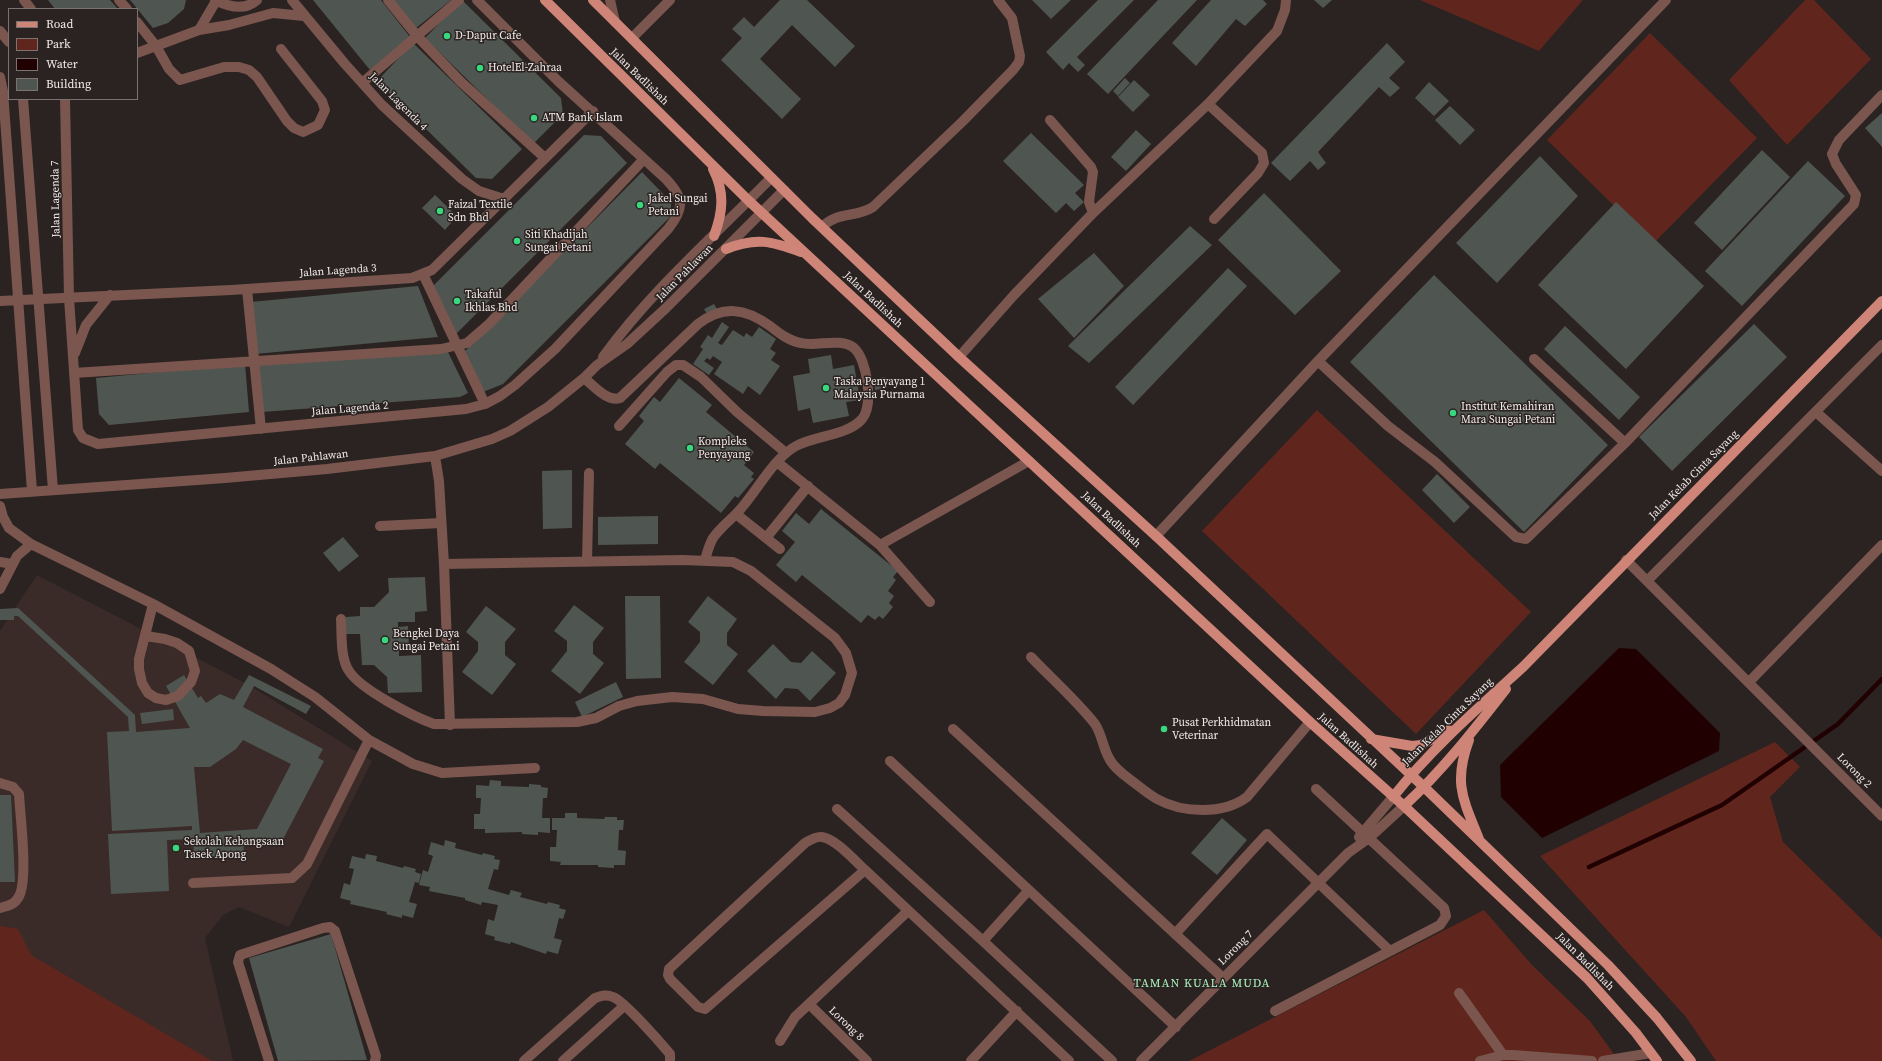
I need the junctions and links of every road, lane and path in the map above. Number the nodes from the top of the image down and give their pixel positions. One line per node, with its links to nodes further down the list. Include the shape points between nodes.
1 (24, 0): 15 (street)
2 (215, 0): 3 (street, via 240,8); 19 (street)
3 (257, 0)
4 (292, 0): 16 (street, Jalan Lagenda 4)
5 (388, 0): 21 (street)
6 (459, 0): 21 (street)
7 (477, 0): 33 (street, via 558,81)
8 (545, 0): 37 (main road, Jalan Badlishah)
9 (593, 0): 17 (main road, Jalan Badlishah)
10 (610, 0): 17 (street)
11 (670, 0): 22 (street)
12 (998, 0): 45 (street, via 1012,18 1020,56 1013,70 873,207 867,211 830,219)
13 (1286, 0): 32 (street, via 1277,31)
14 (1666, 0): 62 (street)
15 (30, 8)
16 (304, 16): 19 (street, via 273,12 229,25); 28 (street, Jalan Lagenda 4)
17 (615, 22): 22 (main road, Jalan Badlishah)
18 (138, 23): 24 (street)
19 (199, 30): 24 (street)
20 (0, 31): 23 (street)
21 (416, 36): 28 (street); 35 (street, via 461,82)
22 (632, 38): 38 (main road, Jalan Badlishah)
23 (8, 41)
24 (156, 46): 25 (street, via 169,69 180,80 224,67 249,70 257,77 287,121 303,132 318,125 325,110 322,101); 26 (street)
25 (281, 49)
26 (138, 53)
27 (0, 77): 54 (street)
28 (362, 83): 40 (street, Jalan Lagenda 4, via 382,105 462,179 479,191)
29 (1882, 95): 71 (street, via 1839,140 1832,154 1856,195 1854,204)
30 (23, 100): 53 (street)
31 (65, 100): 52 (street, Jalan Lagenda 7)
32 (1208, 104): 43 (street); 44 (street, via 1262,153 1264,163 1258,173)
33 (593, 111): 35 (street, Jalan Lagenda 3); 36 (street)
34 (1050, 120): 43 (street, via 1091,167 1093,172 1089,202)
35 (545, 158): 40 (street, Jalan Lagenda 3)
36 (644, 159): 58 (street, via 489,324 467,343); 67 (street, Jalan Lagenda 2, via 677,190 680,210 676,219 555,349 515,386)
37 (709, 162): 41 (main road, Jalan Badlishah); 46 (main road, via 722,193 722,210)
38 (771, 178): 39 (main road, Jalan Badlishah); 41 (street, Jalan Pahlawan)
39 (784, 190): 42 (street, Jalan Pahlawan); 45 (main road, Jalan Badlishah)
40 (504, 199): 49 (street, Jalan Lagenda 3, via 432,270)
41 (749, 201): 42 (main road, Jalan Badlishah); 46 (street, Jalan Pahlawan)
42 (762, 213): 47 (street, Jalan Pahlawan); 48 (main road, Jalan Badlishah)
43 (1093, 213): 60 (street)
44 (1214, 219)
45 (822, 227): 60 (main road, Jalan Badlishah)
46 (714, 236): 64 (street, Jalan Pahlawan, via 653,297 619,335)
47 (726, 249): 48 (main road, via 759,240 775,242); 64 (street, Jalan Pahlawan, via 627,344)
48 (807, 255): 74 (main road, Jalan Badlishah)
49 (423, 274): 50 (street, Jalan Lagenda 3, via 412,278); 58 (street)
50 (247, 290): 51 (street, Jalan Lagenda 3); 63 (street)
51 (110, 295): 52 (street, Jalan Lagenda 3); 59 (street, via 86,325)
52 (69, 298): 53 (street, Jalan Lagenda 3); 59 (street, Jalan Lagenda 2)
53 (38, 299): 54 (street, Jalan Lagenda 3); 79 (street)
54 (18, 300): 55 (street, Jalan Lagenda 3); 80 (street)
55 (0, 301)
56 (1882, 301): 93 (main road, Jalan Kelab Cinta Sayang)
57 (1882, 345): 68 (street)
58 (458, 346): 63 (street); 67 (street)
59 (73, 357): 65 (street, Jalan Lagenda 2)
60 (959, 357): 86 (main road, Jalan Badlishah)
61 (1534, 359): 71 (street)
62 (1318, 361): 71 (street, via 1388,426 1435,462 1516,537 1522,539 1530,537); 86 (street)
63 (255, 362): 65 (street); 70 (street)
64 (597, 365): 66 (street, Jalan Pahlawan)
65 (74, 373): 70 (street, Jalan Lagenda 2, via 78,430 83,438 92,443)
66 (584, 378): 72 (street, via 609,398 620,398 698,324 726,311 747,312 757,316 795,342 841,343 852,347 860,355 864,365 869,400 866,414 851,427 803,443); 73 (street, Jalan Pahlawan, via 548,407 510,431 475,446)
67 (485, 404): 70 (street, Jalan Lagenda 2, via 466,409)
68 (1816, 412): 76 (street); 98 (street)
69 (620, 426): 72 (street, via 667,372 682,365 690,368)
70 (261, 429)
71 (1625, 443)
72 (786, 453): 75 (street)
73 (435, 456): 79 (street, Jalan Pahlawan, via 225,478); 84 (street)
74 (1029, 461): 89 (street); 107 (main road, Jalan Badlishah)
75 (777, 462): 78 (street); 83 (street)
76 (1882, 471)
77 (589, 473): 95 (street)
78 (808, 486): 87 (street); 89 (street)
79 (52, 490): 80 (street, Jalan Pahlawan)
80 (32, 491): 81 (street, Jalan Pahlawan)
81 (0, 494)
82 (0, 506): 88 (street, via 9,528)
83 (736, 514): 87 (street); 92 (street, via 712,539)
84 (441, 524): 85 (street); 97 (street)
85 (380, 526)
86 (1156, 536): 112 (main road, Jalan Badlishah)
87 (766, 538): 91 (street)
88 (31, 544): 96 (street); 101 (street)
89 (880, 545): 100 (street)
90 (1882, 545): 106 (street)
91 (780, 549)
92 (705, 560): 95 (street); 109 (street, via 733,562 751,570 835,638 846,653 852,674 845,695 839,703 815,712 789,712 738,709 703,699 672,697 637,701 619,706 596,718 576,722)
93 (1626, 560): 98 (street, Lorong 2); 105 (main road, Jalan Kelab Cinta Sayang)
94 (0, 562): 96 (street)
95 (588, 562): 97 (street)
96 (12, 564): 99 (street)
97 (444, 564): 109 (street)
98 (1647, 581): 106 (street, Lorong 2)
99 (0, 589)
100 (930, 602)
101 (153, 604): 103 (street); 113 (street, via 297,685)
102 (341, 619): 109 (street, via 348,671 391,704 420,720)
103 (146, 636): 103 (street, via 139,659 142,683 148,693 156,698 166,700 178,696 191,682 195,671 189,651 177,643)
104 (1031, 658): 107 (street, via 1096,726 1105,751 1116,768 1158,799 1179,807 1200,810 1230,807 1242,801)
105 (1523, 667): 108 (main road, Jalan Kelab Cinta Sayang); 111 (main road, Jalan Kelab Cinta Sayang)
106 (1749, 682): 123 (street, Lorong 2)
107 (1310, 722): 120 (main road, Jalan Badlishah)
108 (1462, 723): 112 (main road, via 1421,745 1412,746); 116 (main road, Jalan Kelab Cinta Sayang)
109 (450, 725)
110 (953, 729): 132 (street)
111 (1472, 732): 118 (main road, Jalan Kelab Cinta Sayang); 125 (main road, via 1460,773 1461,788 1464,805)
112 (1371, 739): 116 (main road, Jalan Badlishah)
113 (369, 740): 115 (street, via 413,764 442,773); 127 (street, via 307,864 292,878)
114 (890, 761): 129 (street)
115 (535, 768)
116 (1410, 775): 118 (main road, Jalan Badlishah); 120 (main road, Jalan Kelab Cinta Sayang)
117 (0, 783): 130 (street, via 13,787 19,794 24,876 19,898 12,905)
118 (1424, 787): 121 (main road, Jalan Kelab Cinta Sayang); 125 (main road, Jalan Badlishah)
119 (1316, 789): 124 (street)
120 (1393, 797): 121 (main road, Jalan Badlishah); 124 (street, Lorong 7)
121 (1404, 806): 124 (street, Lorong 7); 143 (main road, Jalan Badlishah, via 1587,978)
122 (837, 809): 133 (street)
123 (1882, 816)
124 (1366, 835): 128 (street, Lorong 7); 134 (street, via 1444,908 1446,916 1440,925)
125 (1481, 843): 160 (main road, Jalan Badlishah, via 1637,995)
126 (865, 870): 126 (street, via 705,1009 698,1007 670,979 669,969 813,838 822,837 830,840); 131 (street)
127 (193, 883)
128 (1317, 883): 132 (street, via 1267,834); 134 (street); 135 (street, Lorong 7)
129 (1028, 891): 133 (street); 141 (street)
130 (0, 908)
131 (908, 911): 137 (street); 139 (street)
132 (1175, 934): 135 (street)
133 (983, 941): 154 (street)
134 (1390, 951): 140 (street)
135 (1224, 978): 141 (street, Lorong 7)
136 (1460, 993): 144 (street)
137 (809, 1004): 142 (street, via 795,1017); 151 (street, Lorong 8)
138 (624, 1006): 148 (street, via 614,997 604,995 595,998); 149 (street); 150 (street, via 670,1054)
139 (1018, 1011): 152 (street); 153 (street)
140 (1275, 1011)
141 (1176, 1027): 155 (street, Lorong 7)
142 (780, 1041)
143 (1651, 1053): 158 (street); 159 (main road, Jalan Badlishah)
144 (1503, 1056): 145 (street); 156 (street)
145 (1516, 1058): 157 (street)
146 (269, 1061): 147 (street, via 238,962 240,955 330,927 335,931)
147 (376, 1061)
148 (524, 1061)
149 (563, 1061)
150 (670, 1061)
151 (867, 1061)
152 (970, 1061)
153 (1069, 1061)
154 (1112, 1061)
155 (1141, 1061)
156 (1480, 1061)
157 (1592, 1061)
158 (1603, 1061)
159 (1657, 1061)
160 (1691, 1061)

